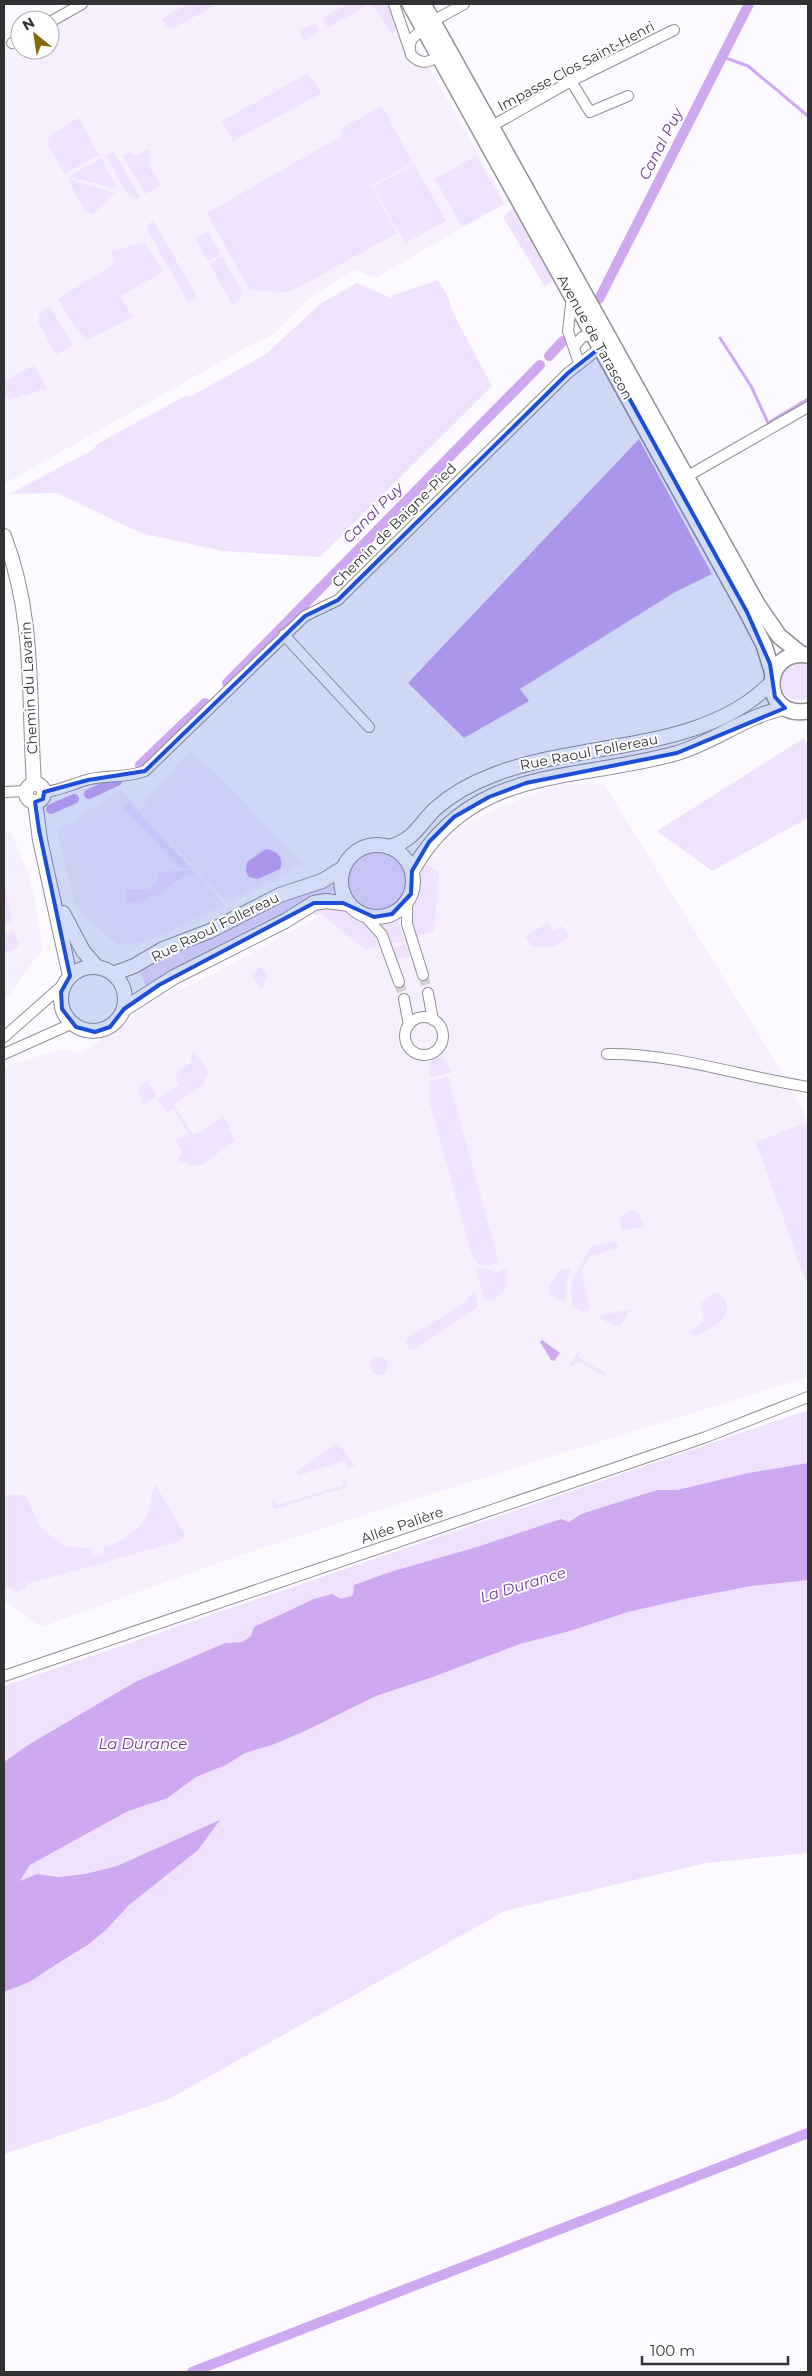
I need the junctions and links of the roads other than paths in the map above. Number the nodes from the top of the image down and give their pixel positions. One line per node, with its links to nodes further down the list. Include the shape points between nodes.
1 (82, 4): 6 (street)
2 (394, 4): 9 (street)
3 (410, 4): 7 (main road, Avenue de Tarascon)
4 (423, 4): 7 (main road, Avenue de Tarascon)
5 (464, 4): 7 (street)
6 (60, 16)
7 (429, 26): 9 (street, via 414,36); 10 (main road, Avenue de Tarascon); 13 (main road, Avenue de Tarascon)
8 (674, 30): 11 (street, Impasse Clos Saint-Henri)
9 (409, 48): 10 (street, via 411,55 423,62)
10 (439, 56): 14 (main road, Avenue de Tarascon)
11 (571, 81): 12 (street, via 590,112); 13 (street, Impasse Clos Saint-Henri)
12 (628, 96)
13 (492, 126): 15 (main road, Avenue de Tarascon)
14 (572, 294): 15 (main road, Avenue de Tarascon); 16 (street, via 568,331)
15 (602, 336): 16 (street, via 582,337); 17 (street, Chemin de Baigne-Pied); 19 (main road, Avenue de Tarascon); 23 (main road, Avenue de Tarascon, via 764,645)
16 (574, 347): 17 (street)
17 (579, 363): 21 (street, Chemin de Baigne-Pied, via 338,600 304,616)
18 (808, 407): 19 (street)
19 (686, 477): 22 (main road, Avenue de Tarascon, via 767,620 788,645)
20 (4, 536): 28 (street, Chemin du Lavarin, via 17,576 28,634)
21 (284, 635): 26 (street); 28 (street, Chemin de Baigne-Pied, via 145,770 127,776 94,778 57,791)
22 (804, 655): 23 (main road, via 784,660)
23 (772, 678): 24 (main road, Avenue de Tarascon, via 775,697); 29 (street, Rue Raoul Follereau, via 737,708 676,734 543,758 486,778 445,801 408,840)
24 (785, 708): 25 (main road); 31 (street, Rue Raoul Follereau, via 762,714 716,738 677,753 526,783 489,797 440,830)
25 (806, 716)
26 (369, 727)
27 (4, 792): 28 (street, Chemin de Baigne-Pied)
28 (35, 792): 32 (street, Chemin du Lavarin, via 40,840)
29 (389, 847): 30 (street, via 375,845 359,850); 31 (street, via 404,857)
30 (343, 868): 34 (street, via 341,887); 37 (street, Rue Raoul Follereau, via 322,881 280,895 210,931 163,949)
31 (412, 871): 33 (street, via 413,887)
32 (53, 890): 36 (street, Chemin du Lavarin, via 79,944); 39 (street, Chemin du Lavarin)
33 (407, 902): 35 (street, via 392,914); 38 (street, via 407,924)
34 (349, 904): 35 (street); 43 (street, Rue Raoul Follereau, via 326,900 314,903 174,977)
35 (364, 915): 40 (street, via 382,935)
36 (97, 967): 37 (street); 39 (street, via 78,970)
37 (113, 974): 43 (street, via 125,994)
38 (423, 975)
39 (68, 980): 45 (street, via 60,1001); 47 (street)
40 (399, 982)
41 (428, 993): 44 (street)
42 (404, 1000): 46 (street)
43 (124, 1009): 45 (street, via 116,1022 102,1030 86,1031)
44 (434, 1020): 46 (street, via 420,1018); 46 (street, via 441,1028 443,1040 440,1047 430,1054 416,1054 410,1049 405,1036)
45 (72, 1024): 48 (street)
46 (409, 1025)
47 (4, 1037)
48 (4, 1054)
49 (607, 1054): 50 (street, via 662,1058)
50 (808, 1087)
51 (808, 1397): 52 (street, Allée Palière, via 706,1437)
52 (4, 1676)

